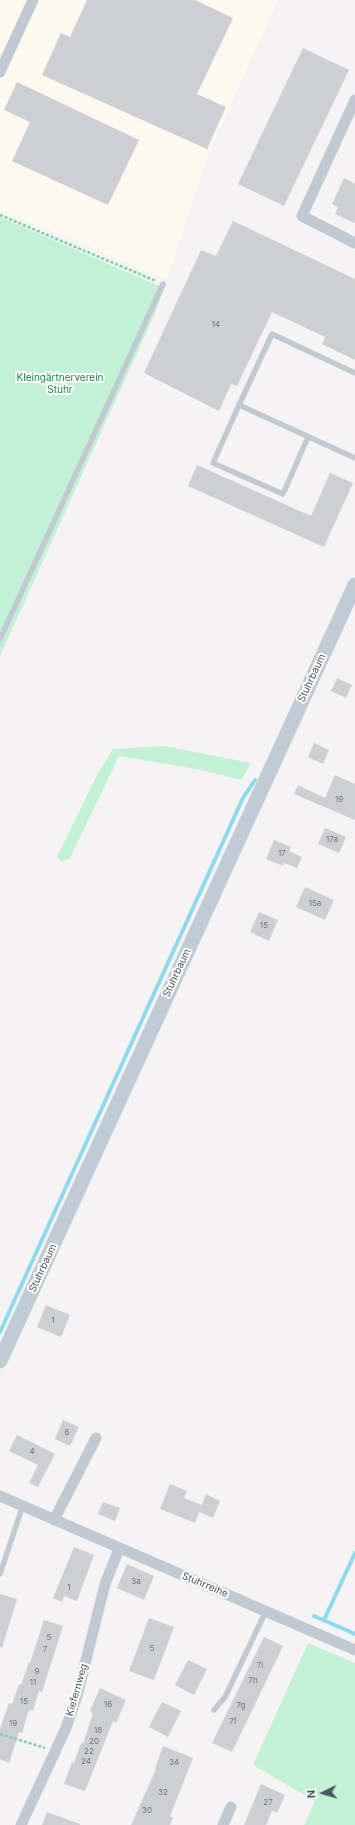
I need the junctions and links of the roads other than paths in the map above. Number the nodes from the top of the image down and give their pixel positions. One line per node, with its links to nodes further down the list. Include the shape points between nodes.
1 (33, 0): 2 (street)
2 (0, 72)
3 (355, 100): 4 (street, via 302,216)
4 (355, 242)
5 (163, 284): 11 (lane)
6 (355, 373): 7 (lane, via 272,334)
7 (239, 405): 8 (lane); 8 (lane, via 213,463 283,494)
8 (308, 437): 9 (lane)
9 (355, 458)
10 (355, 585): 12 (street, Stuhrbaum)
11 (0, 639)
12 (0, 1361)
13 (96, 1438): 16 (street)
14 (0, 1496): 15 (street, Stuhrreihe)
15 (22, 1505): 16 (street, Stuhrreihe); 18 (lane)
16 (54, 1520): 17 (street, Stuhrreihe)
17 (119, 1549): 19 (street, Stuhrreihe); 23 (street, Kiefernweg, via 105,1584 77,1696 66,1728)
18 (0, 1574)
19 (266, 1611): 20 (street, Stuhrreihe); 21 (lane, via 225,1697)
20 (355, 1650)
21 (214, 1710)
22 (231, 1807): 24 (street)
23 (21, 1825)
24 (223, 1825)

